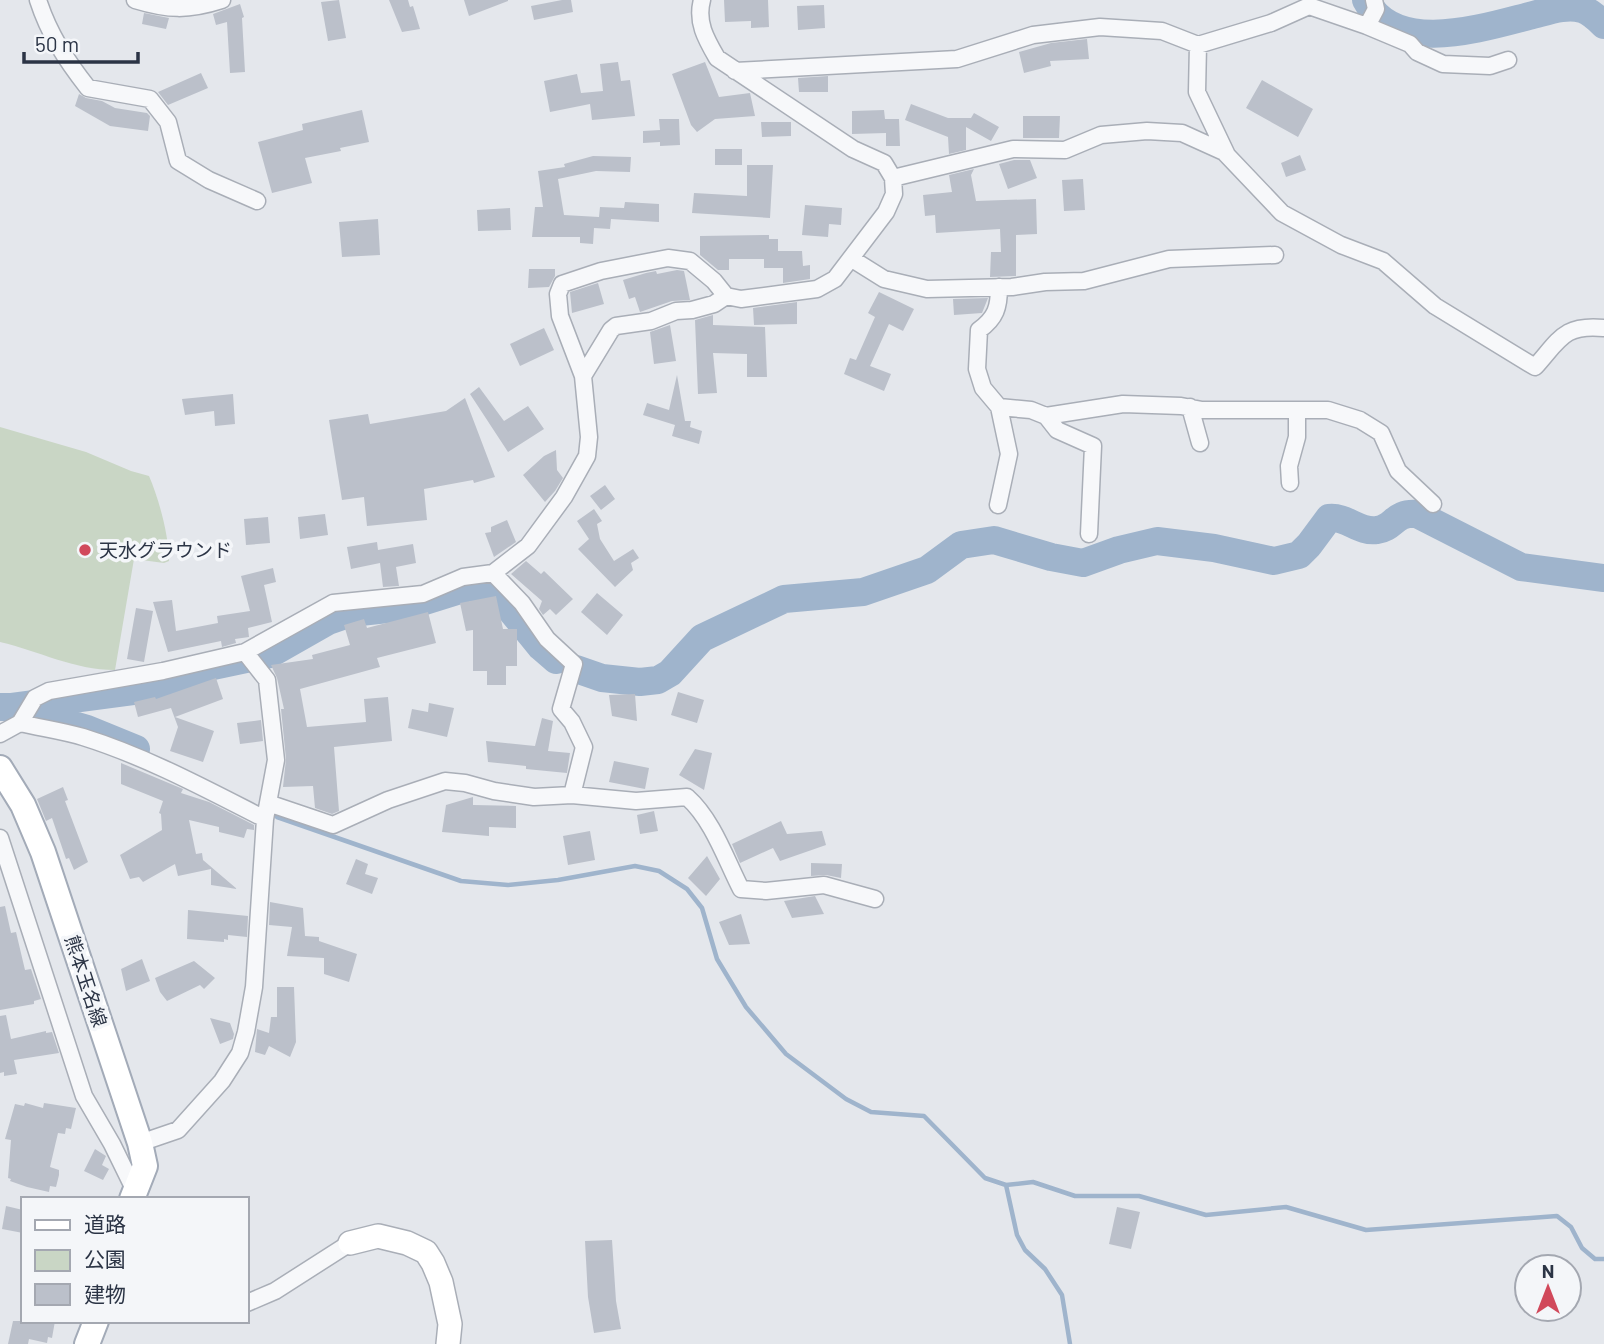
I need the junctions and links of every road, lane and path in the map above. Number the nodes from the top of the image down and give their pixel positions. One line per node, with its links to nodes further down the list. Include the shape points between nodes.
1 (38, 0): 11 (street, via 61,55 88,88 150,99 168,122 178,161)
2 (135, 0): 3 (street, via 176,9)
3 (222, 0)
4 (702, 0): 8 (street, via 699,18 705,37 717,58)
5 (1372, 14): 6 (street, via 1309,6); 7 (street, via 1417,52 1443,64 1490,66)
6 (1198, 45): 8 (street, via 1162,31 1100,27 1033,34 957,59); 9 (street, via 1197,92)
7 (1508, 60)
8 (734, 71): 10 (street, via 853,149 884,163)
9 (1228, 156): 10 (street, via 1182,134 1147,131 1101,135 1065,150 1013,149); 16 (street, via 1282,213 1341,245 1383,261 1435,306 1535,367 1577,327)
10 (894, 178): 13 (street, via 894,194 886,212)
11 (257, 201)
12 (1275, 254): 14 (street, via 1169,258 1084,281)
13 (852, 259): 14 (street, via 884,279 927,289); 15 (street, via 835,279 817,289 741,299)
14 (999, 288): 18 (street, via 999,307 979,330 977,369 982,388)
15 (726, 296): 17 (street, via 692,310 616,326); 17 (street, via 690,261 668,258 562,284 560,316)
16 (1604, 328)
17 (583, 376): 27 (street, via 587,456 528,546)
18 (999, 408): 21 (street); 24 (street, via 1009,454)
19 (1191, 408): 20 (street); 21 (street, via 1123,404); 22 (street)
20 (1297, 410): 23 (street); 25 (street, via 1328,410 1360,420 1381,433 1398,471)
21 (1046, 416): 26 (street, via 1056,430 1093,446)
22 (1200, 443)
23 (1290, 483)
24 (998, 505)
25 (1433, 505)
26 (1088, 534)
27 (493, 573): 28 (street, via 463,577 423,594 333,603); 32 (street, via 547,639 574,664 561,709 584,747)
28 (250, 658): 29 (street, via 49,691 35,698); 33 (street, via 267,680 273,718 276,760)
29 (22, 720): 30 (street); 33 (street, via 82,737)
30 (0, 734)
31 (0, 768): 36 (main road, 熊本玉名線, via 23,805 43,852)
32 (572, 795): 33 (street, via 534,797 444,782 333,825); 35 (street, via 636,801 687,797 709,827 741,890 824,886)
33 (267, 811): 36 (street, via 254,987 240,1053 222,1081 178,1130)
34 (0, 838): 37 (street, via 84,1096 112,1144)
35 (875, 899)
36 (140, 1143): 37 (main road, 熊本玉名線, via 145,1166)
37 (133, 1195)
38 (350, 1243): 39 (street, via 275,1291); 42 (street, via 378,1236 426,1252 441,1282 450,1324)
39 (248, 1303)
40 (95, 1323): 41 (main road)
41 (87, 1344)
42 (448, 1344)

